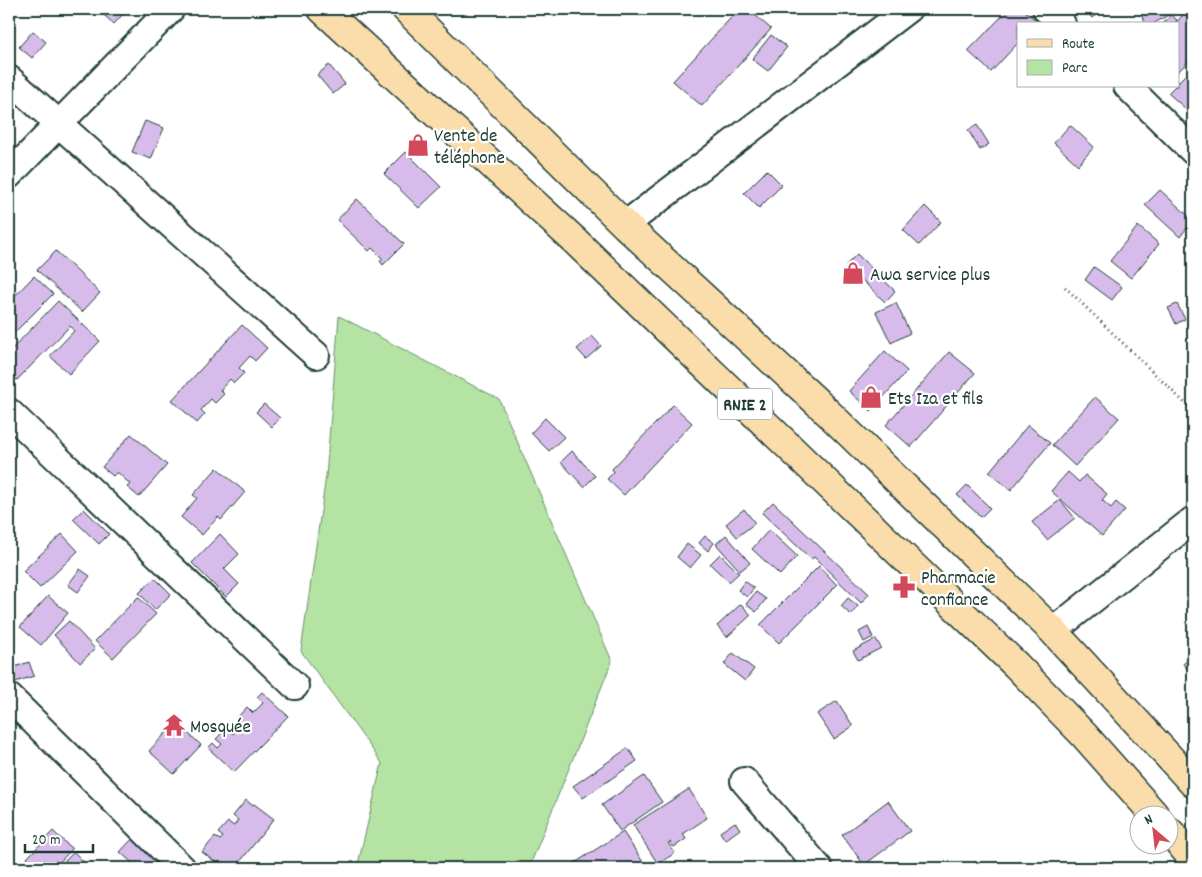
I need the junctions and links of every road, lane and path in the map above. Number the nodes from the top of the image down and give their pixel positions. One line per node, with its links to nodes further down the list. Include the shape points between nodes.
1 (171, 9): 9 (street)
2 (322, 9): 23 (main road, RNIE 2, via 573,239 1016,665)
3 (406, 9): 12 (main road, RNIE 2)
4 (908, 9): 12 (street)
5 (1046, 9): 6 (street)
6 (1060, 22)
7 (9, 79): 9 (street)
8 (1128, 88): 10 (street)
9 (57, 124): 11 (street); 14 (street)
10 (1193, 151)
11 (9, 175)
12 (624, 225): 18 (main road, RNIE 2, via 817,402)
13 (1065, 287): 15 (path)
14 (316, 355)
15 (1193, 411)
16 (9, 412): 19 (street)
17 (1193, 520): 18 (street)
18 (1053, 631): 22 (main road, RNIE 2)
19 (295, 686)
20 (9, 697): 26 (street)
21 (744, 781): 27 (street)
22 (1193, 783)
23 (1145, 804)
24 (1180, 844): 25 (main road)
25 (1193, 859)
26 (182, 868)
27 (819, 868)

